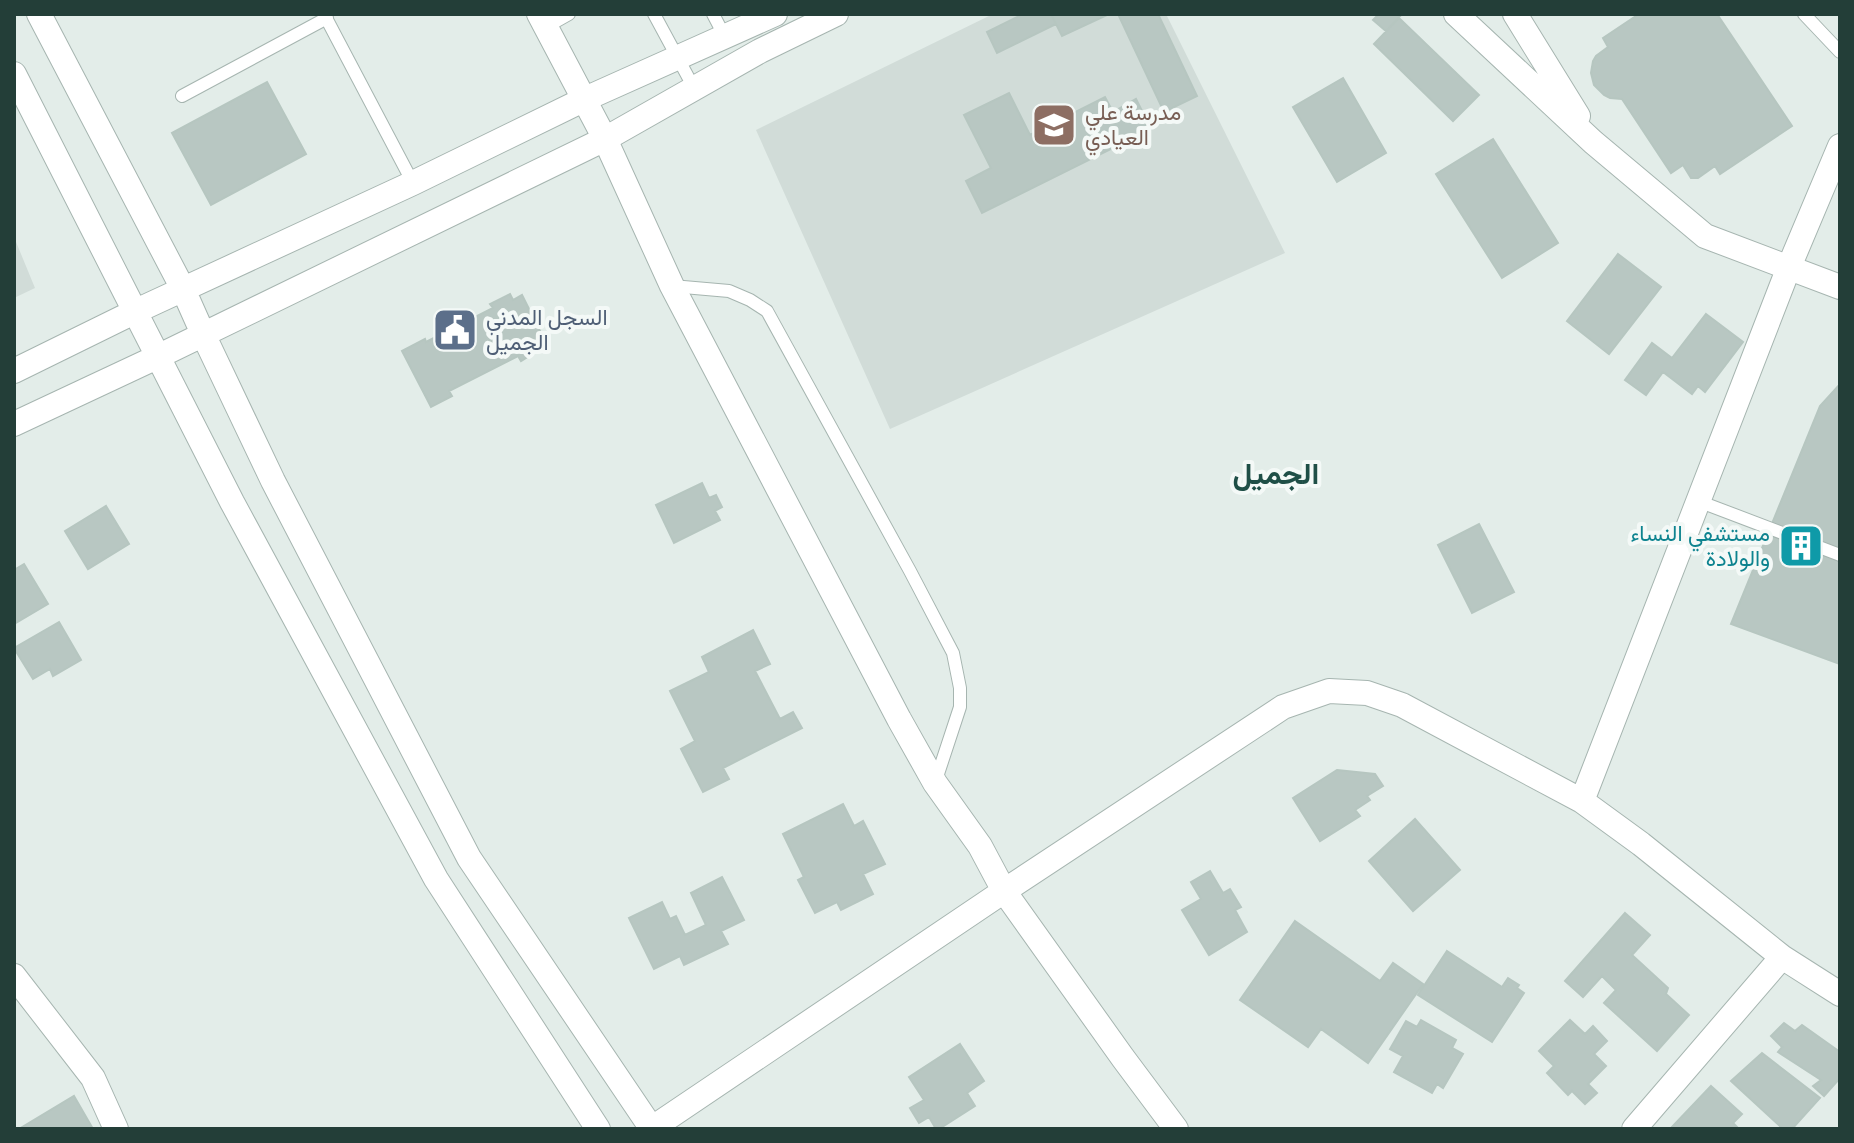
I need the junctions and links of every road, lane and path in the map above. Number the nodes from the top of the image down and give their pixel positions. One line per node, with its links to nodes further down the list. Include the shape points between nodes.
1 (39, 14): 26 (street)
2 (569, 14): 11 (lane)
3 (654, 14): 14 (lane)
4 (713, 14): 12 (lane)
5 (775, 14): 12 (street)
6 (836, 14): 16 (street)
7 (1456, 14): 20 (street)
8 (1515, 14): 20 (street)
9 (1804, 14): 13 (lane)
10 (325, 16): 17 (lane); 22 (lane)
11 (543, 21): 18 (street)
12 (725, 37): 14 (street)
13 (1840, 52)
14 (679, 58): 16 (lane); 18 (street)
15 (14, 74): 27 (street)
16 (694, 88): 19 (street)
17 (182, 96)
18 (585, 99): 19 (street); 22 (street)
19 (605, 139): 24 (street); 28 (street)
20 (1593, 142): 23 (street, via 1705,236)
21 (1840, 146): 23 (street)
22 (413, 183): 26 (street)
23 (1789, 267): 25 (street); 32 (street)
24 (672, 286): 34 (street); 34 (lane, via 729,291 767,311 910,571 953,653 960,688 960,707)
25 (1840, 287)
26 (183, 289): 27 (street); 28 (street)
27 (134, 312): 29 (street); 30 (street)
28 (203, 334): 29 (street); 42 (street, via 273,481 469,858)
29 (157, 357): 31 (street); 41 (street, via 436,879)
30 (14, 371)
31 (14, 424)
32 (1698, 501): 33 (lane); 35 (street)
33 (1840, 555)
34 (935, 783): 36 (street, via 980,846)
35 (1582, 801): 36 (street, via 1402,705 1367,693 1329,691 1283,707); 37 (street)
36 (1004, 891): 42 (street); 43 (street)
37 (1782, 957): 39 (street); 44 (street)
38 (14, 976): 40 (street, via 93,1078)
39 (1840, 994)
40 (116, 1129)
41 (598, 1129)
42 (652, 1129)
43 (1176, 1129)
44 (1634, 1129)

